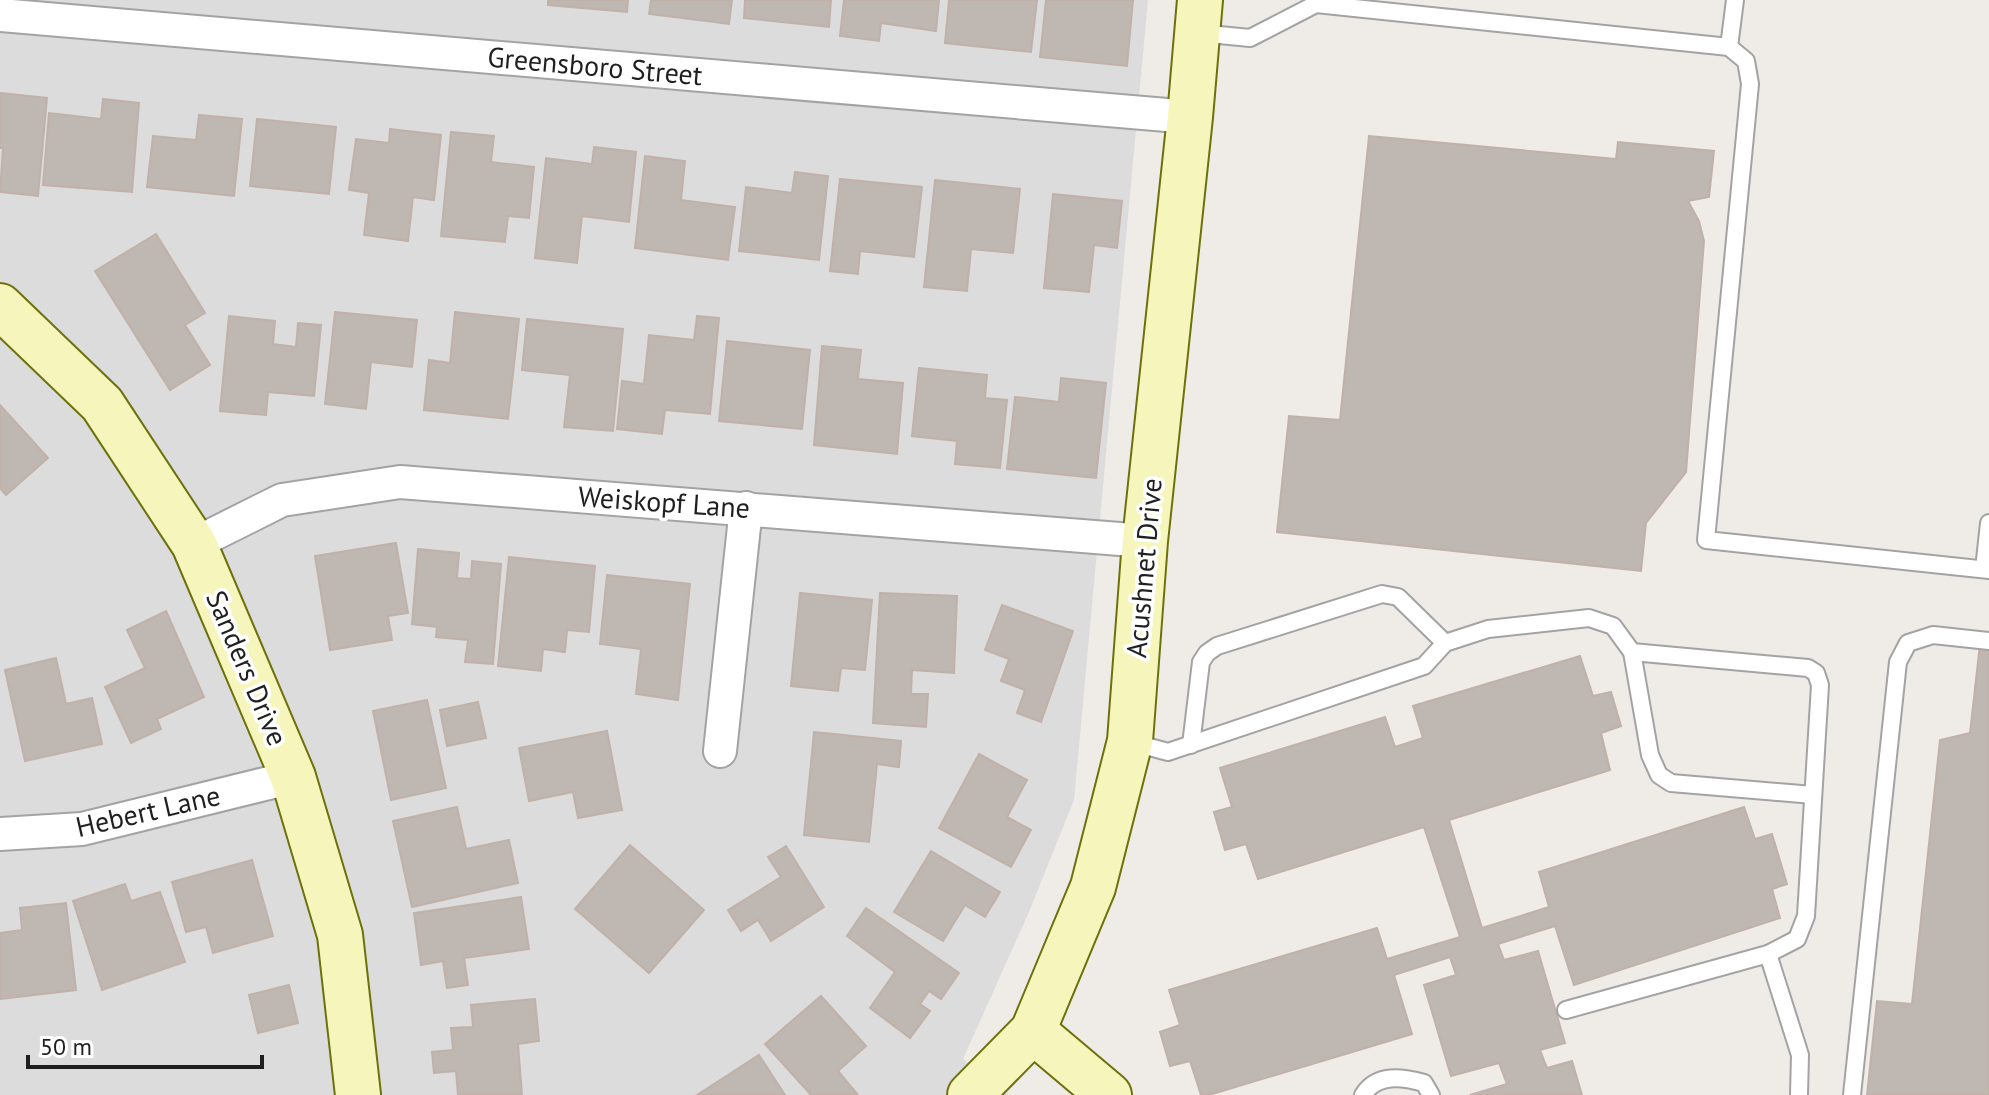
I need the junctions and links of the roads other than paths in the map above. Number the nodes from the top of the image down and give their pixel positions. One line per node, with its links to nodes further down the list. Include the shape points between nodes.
1 (1735, 0): 4 (lane)
2 (0, 15): 5 (street, Greensboro Street)
3 (1198, 16): 4 (lane, via 1250,38 1316,4); 5 (street, Acushnet Drive)
4 (1729, 47): 11 (lane, via 1746,61 1750,84 1706,540)
5 (1190, 117): 9 (street, Acushnet Drive)
6 (0, 306): 10 (street, Sanders Drive, via 102,404)
7 (746, 508): 9 (street, Weiskopf Lane); 10 (street, Weiskopf Lane, via 400,482 282,500); 17 (street)
8 (1989, 523): 11 (lane)
9 (1145, 541): 15 (street, Acushnet Drive)
10 (194, 544): 18 (street, Sanders Drive)
11 (1986, 569)
12 (1989, 641): 30 (lane, via 1933,635 1908,643 1898,662)
13 (1445, 643): 14 (lane, via 1488,629 1589,618 1613,626); 16 (lane, via 1424,666); 16 (lane, via 1398,597 1382,594 1217,646 1201,662)
14 (1632, 652): 19 (lane, via 1650,755 1659,775 1671,783); 19 (lane, via 1808,668 1816,673 1820,685)
15 (1130, 741): 16 (lane, via 1168,752); 23 (street, Acushnet Drive, via 1093,887)
16 (1191, 745)
17 (720, 751)
18 (293, 777): 20 (street, Hebert Lane, via 82,829); 24 (street, Sanders Drive, via 340,935)
19 (1813, 795): 21 (lane, via 1806,916 1797,939)
20 (0, 834)
21 (1768, 954): 22 (lane); 29 (lane, via 1800,1055)
22 (1566, 1010)
23 (1033, 1031): 25 (street, Acushnet Drive); 26 (street)
24 (358, 1095)
25 (970, 1095)
26 (1109, 1095)
27 (1363, 1095): 28 (lane, via 1374,1084 1398,1076 1424,1083)
28 (1431, 1095)
29 (1799, 1095)
30 (1852, 1095)

